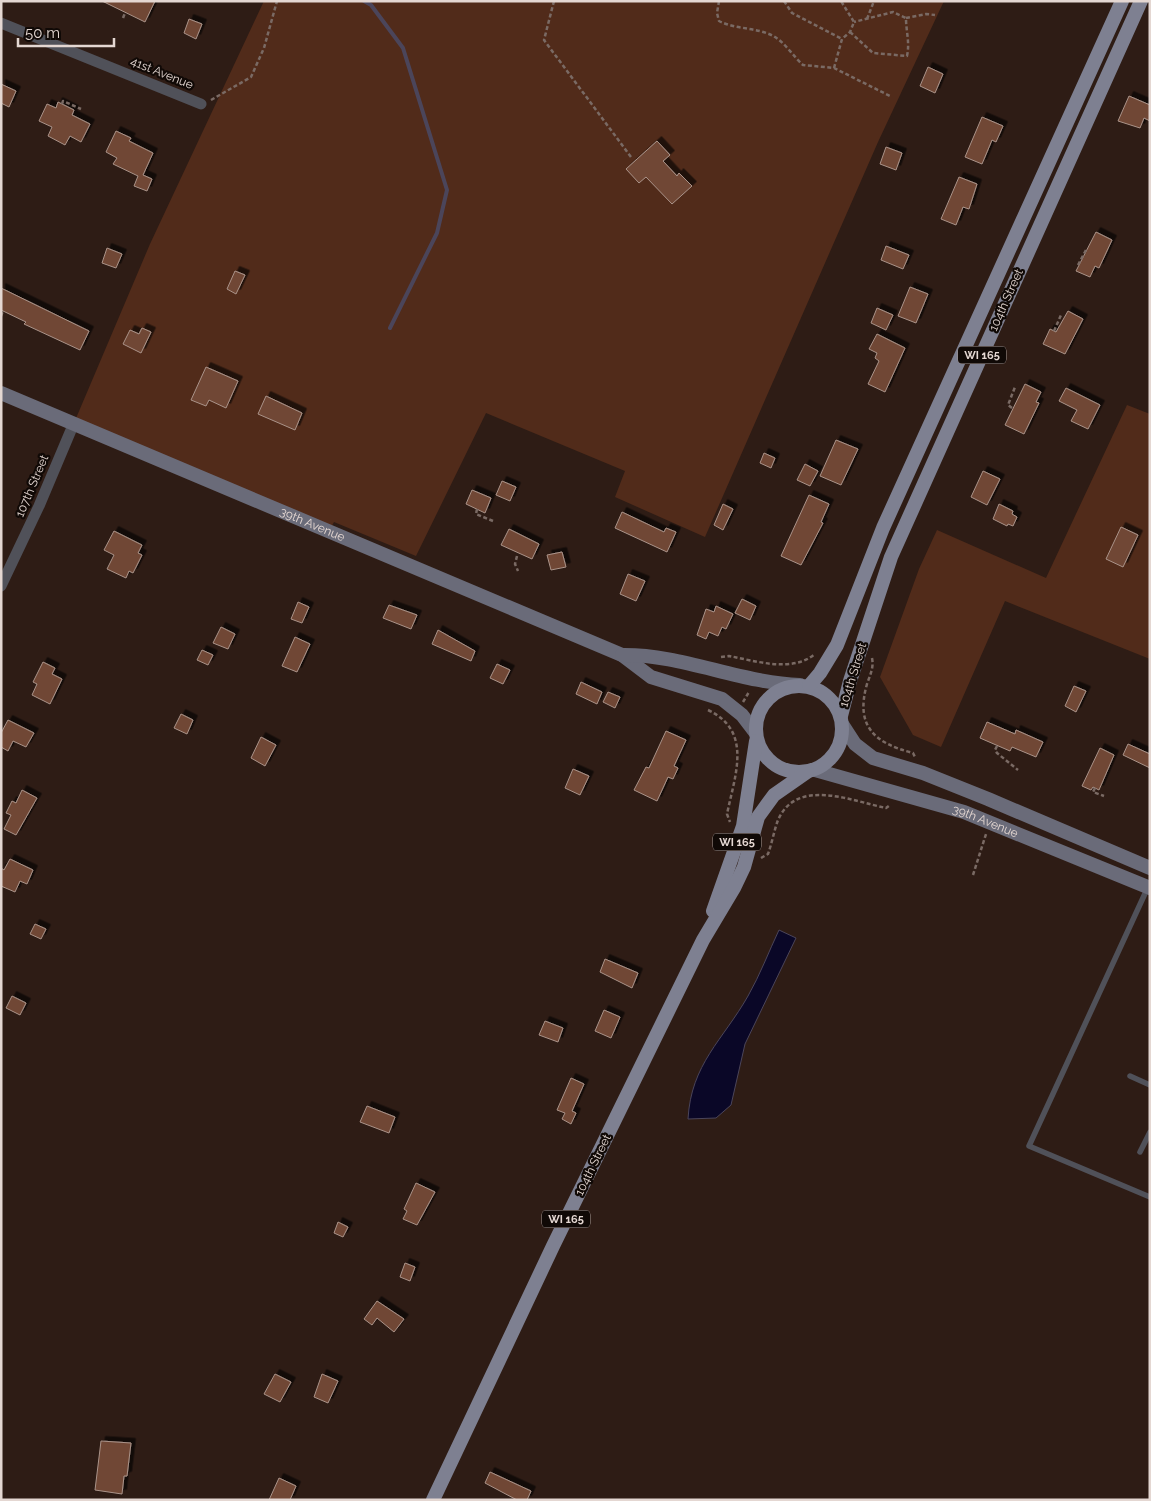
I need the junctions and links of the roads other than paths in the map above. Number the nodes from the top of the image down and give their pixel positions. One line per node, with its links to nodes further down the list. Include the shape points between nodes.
1 (1122, 1): 9 (main road, 104th Street / WI 165, via 883,528 837,645 820,673)
2 (1141, 1): 10 (main road, 104th Street / WI 165, via 891,557 850,681)
3 (1, 23): 4 (street, 41st Avenue)
4 (201, 104)
5 (1, 394): 6 (main road, 39th Avenue)
6 (74, 423): 7 (street, 107th Street); 8 (main road, 39th Avenue)
7 (1, 586)
8 (622, 655): 9 (main road, 39th Avenue, via 646,654 767,683); 11 (main road, 39th Avenue, via 651,677 722,698 742,715)
9 (805, 686): 10 (main road, via 823,692 834,702); 11 (main road, WI 165, via 786,687 768,699 757,717)
10 (841, 720): 12 (main road, WI 165, via 841,739 836,752 827,763); 13 (main road, 39th Avenue, via 855,744 873,758 923,773)
11 (756, 736): 12 (main road, via 762,753 781,770 794,773); 17 (main road, 104th Street / WI 165, via 743,826)
12 (811, 771): 14 (main road, 39th Avenue, via 927,800); 17 (main road, 104th Street / WI 165, via 774,795 758,817 744,866)
13 (1000, 803): 14 (main road); 15 (main road, 39th Avenue)
14 (991, 823): 16 (main road, 39th Avenue)
15 (1150, 868)
16 (1149, 888): 22 (lane, via 1029,1146)
17 (703, 940): 23 (main road, 104th Street / WI 165)
18 (1130, 1076): 19 (lane)
19 (1150, 1085)
20 (1150, 1132): 21 (lane)
21 (1140, 1152)
22 (1150, 1197)
23 (433, 1500)

